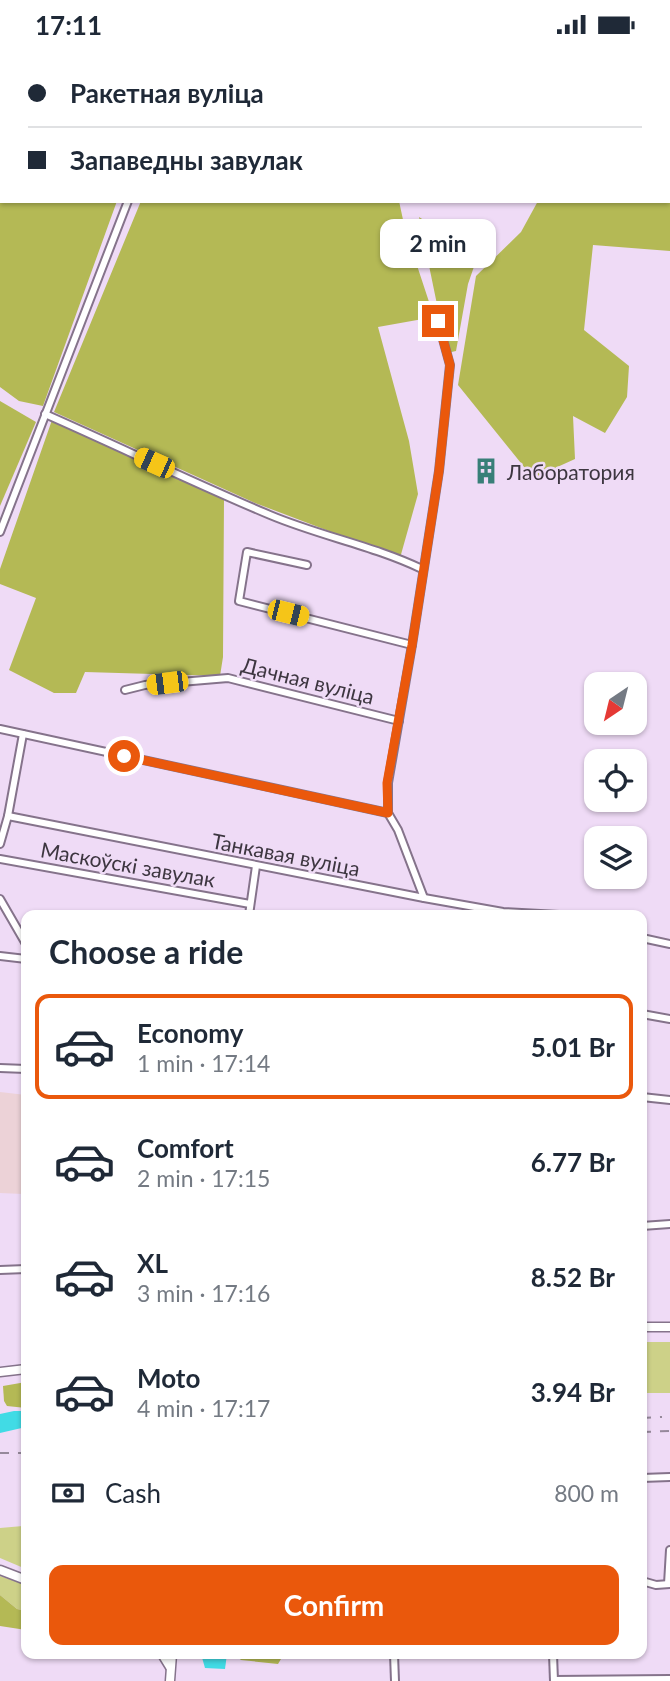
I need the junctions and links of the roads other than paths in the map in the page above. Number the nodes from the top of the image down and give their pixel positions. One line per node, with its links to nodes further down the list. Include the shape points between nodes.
1 (127, 203): 3 (street)
2 (438, 321): 6 (street, Дачная вуліца, via 450,365 439,471)
3 (45, 414): 4 (street); 6 (street, via 272,516)
4 (0, 532)
5 (307, 565): 7 (street, via 247,552 239,601)
6 (422, 569): 7 (street, Дачная вуліца)
7 (412, 645): 9 (street, Дачная вуліца)
8 (125, 690): 9 (street, Дачная вуліца, via 228,678)
9 (399, 721): 12 (street, Дачная вуліца, via 387,783)
10 (0, 729): 11 (street)
11 (23, 734): 12 (street); 13 (street)
12 (388, 813): 17 (street, Дачная вуліца)
13 (8, 816): 14 (street); 16 (street, Танкавая вуліца)
14 (0, 844)
15 (0, 859): 19 (street, Маскоўскі завулак)
16 (256, 866): 17 (street, Танкавая вуліца); 19 (street)
17 (424, 898): 21 (street, Танкавая вуліца)
18 (0, 899): 22 (street)
19 (250, 904): 20 (street)
20 (249, 910)
21 (492, 910)
22 (21, 935)
23 (647, 939): 24 (street)
24 (670, 944)
25 (0, 956): 26 (street)
26 (21, 958)
27 (647, 1015): 28 (street)
28 (670, 1019)
29 (0, 1068): 30 (street)
30 (21, 1069)
31 (647, 1098): 32 (street)
32 (670, 1100)
33 (670, 1224): 34 (street)
34 (647, 1226)
35 (21, 1269): 36 (street)
36 (0, 1270)
37 (647, 1327): 38 (main road)
38 (670, 1327)
39 (21, 1370): 40 (main road)
40 (0, 1372)
41 (647, 1478): 42 (street)
42 (670, 1478)
43 (670, 1550): 47 (street)
44 (0, 1570): 45 (main road)
45 (21, 1578)
46 (647, 1582): 47 (street)
47 (669, 1584)
48 (165, 1659): 52 (main road)
49 (171, 1659): 52 (main road)
50 (394, 1659): 55 (street)
51 (553, 1659): 56 (street)
52 (170, 1667): 54 (main road)
53 (670, 1679): 56 (street)
54 (170, 1681)
55 (395, 1681)
56 (554, 1681)

